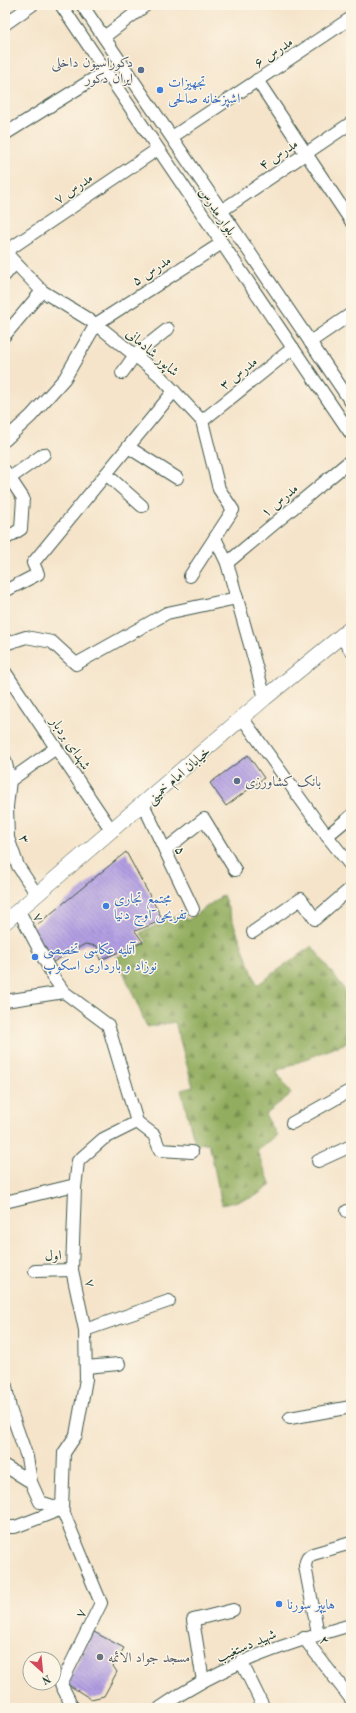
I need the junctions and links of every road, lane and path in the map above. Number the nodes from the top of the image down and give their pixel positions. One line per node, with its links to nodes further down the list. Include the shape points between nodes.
1 (32, 5): 6 (street)
2 (61, 5): 8 (street, بلوار مدرس)
3 (82, 5): 7 (street, بلوار مدرس)
4 (146, 5): 7 (street)
5 (351, 18): 9 (street, مدرس ۶)
6 (5, 24)
7 (104, 37): 12 (street, بلوار مدرس)
8 (106, 71): 11 (street); 13 (street, بلوار مدرس)
9 (257, 80): 12 (street, مدرس ۶); 14 (street)
10 (351, 123): 14 (street, مدرس ۴)
11 (5, 134)
12 (172, 137): 15 (street, بلوار مدرس)
13 (158, 149): 17 (street, بلوار مدرس); 18 (street, مدرس ۷)
14 (306, 153): 15 (street, مدرس ۴); 16 (street)
15 (221, 210): 26 (street, بلوار مدرس)
16 (351, 221)
17 (222, 243): 23 (street, مدرس ۵); 27 (street, بلوار مدرس)
18 (5, 252): 19 (street, شاپور شادمانی)
19 (15, 263): 20 (street); 21 (street, شاپور شادمانی)
20 (5, 275)
21 (42, 291): 23 (street, شاپور شادمانی); 25 (street)
22 (351, 314): 26 (street)
23 (96, 324): 28 (street, شاپور شادمانی); 34 (street, via 65,378)
24 (168, 329): 28 (street)
25 (5, 335)
26 (310, 342): 31 (street, بلوار مدرس)
27 (293, 348): 32 (street, مدرس ۳); 33 (street, بلوار مدرس)
28 (134, 355): 29 (street); 30 (street, شاپور شادمانی)
29 (122, 373)
30 (174, 391): 32 (street, شاپور شادمانی); 35 (street)
31 (351, 402)
32 (202, 421): 42 (street, شاپور شادمانی, via 219,489 233,510)
33 (351, 434)
34 (5, 440)
35 (128, 447): 38 (street); 40 (street)
36 (44, 454): 39 (street)
37 (351, 460): 44 (street, مدرس ۱)
38 (106, 474): 41 (street); 46 (street, via 33,563 38,574)
39 (8, 475): 43 (street, via 23,498 21,530)
40 (176, 478)
41 (142, 506)
42 (215, 538): 44 (street); 45 (street)
43 (5, 539)
44 (227, 563): 47 (street)
45 (190, 576)
46 (5, 591)
47 (237, 598): 49 (street, via 167,613 76,664 52,642 26,636); 52 (street)
48 (346, 633): 50 (street); 52 (main road, خیابان امام خمینی)
49 (5, 644)
50 (351, 651)
51 (5, 672): 54 (street, شهدای بردبار)
52 (265, 698): 53 (main road, خیابان امام خمینی)
53 (243, 719): 57 (main road, خیابان امام خمینی); 60 (street)
54 (56, 748): 56 (street); 59 (street, شهدای بردبار)
55 (5, 760): 56 (street, ۳)
56 (7, 782): 65 (street, ۳, via 8,838 18,866)
57 (143, 804): 59 (main road, خیابان امام خمینی); 61 (street, ۵)
58 (351, 816): 60 (street)
59 (112, 831): 65 (main road, خیابان امام خمینی)
60 (327, 836): 62 (street)
61 (165, 850): 63 (street, via 204,819); 66 (street, ۵)
62 (351, 866)
63 (235, 870)
64 (351, 888): 69 (street, via 314,919 301,899)
65 (37, 895): 67 (main road, خیابان امام خمینی)
66 (193, 909)
67 (19, 910): 68 (main road, خیابان امام خمینی); 70 (street, ۷, via 54,978)
68 (5, 922)
69 (253, 932)
70 (64, 992): 71 (street); 73 (street, ۷, via 108,1025)
71 (5, 1001)
72 (351, 1090): 74 (street)
73 (137, 1122): 76 (street, via 154,1135 160,1150); 78 (street, ۷, via 103,1139 78,1161)
74 (292, 1123)
75 (351, 1146): 77 (street)
76 (192, 1152)
77 (318, 1161)
78 (75, 1185): 79 (street); 80 (street, ۷)
79 (5, 1202)
80 (72, 1270): 81 (street, اول); 83 (street, ۷)
81 (35, 1271)
82 (170, 1301): 83 (street)
83 (85, 1330): 85 (street, ۷)
84 (119, 1364): 85 (street)
85 (86, 1367): 91 (street, ۷, via 76,1435 64,1453)
86 (5, 1381): 90 (street, via 10,1409 27,1457)
87 (351, 1407): 88 (street)
88 (290, 1418)
89 (5, 1466): 90 (street)
90 (31, 1482): 91 (street, via 40,1502)
91 (62, 1509): 92 (street, via 15,1527); 101 (street, ۷, via 101,1603 61,1684)
92 (5, 1527)
93 (351, 1543): 96 (street, via 313,1554 306,1561)
94 (233, 1610): 99 (street, via 193,1620)
95 (351, 1625): 96 (street, شهید دستغیب)
96 (318, 1634): 97 (street, شهید دستغیب)
97 (304, 1638): 98 (street, شهید دستغیب); 100 (street, ۲)
98 (241, 1661): 99 (street, شهید دستغیب); 103 (street)
99 (202, 1681): 102 (street, شهید دستغیب)
100 (351, 1699)
101 (73, 1708)
102 (160, 1708)
103 (264, 1708)

